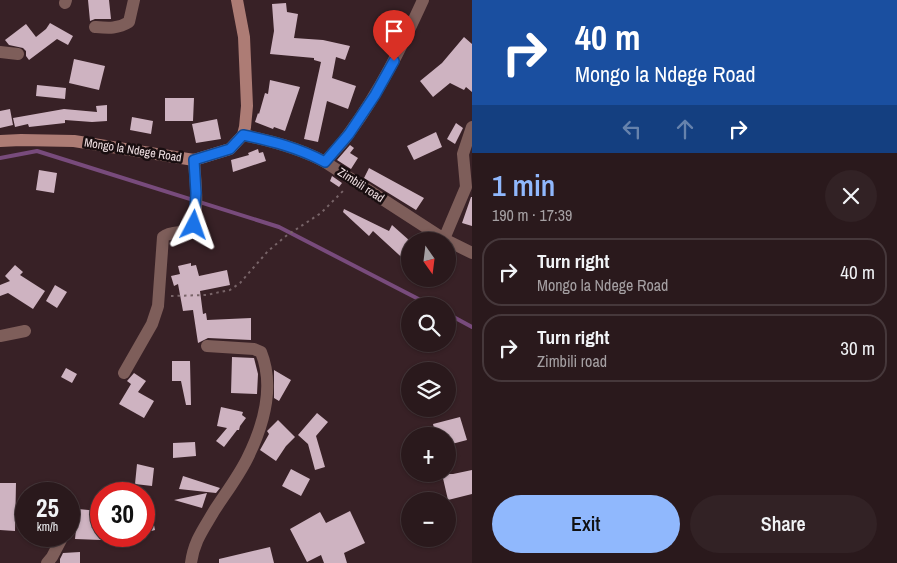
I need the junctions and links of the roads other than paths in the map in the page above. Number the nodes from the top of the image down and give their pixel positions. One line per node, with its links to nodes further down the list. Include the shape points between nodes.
1 (134, 0): 4 (street, via 129,22 112,28)
2 (237, 0): 8 (street, via 248,83)
3 (423, 0): 11 (street, via 375,95)
4 (95, 27)
5 (0, 52): 6 (street)
6 (18, 54)
7 (472, 127): 13 (street, via 463,154 466,187)
8 (243, 135): 10 (street, Mongo la Ndege Road, via 230,149); 11 (street, Zimbili road, via 274,141)
9 (0, 141): 10 (street, Mongo la Ndege Road, via 74,141)
10 (194, 160): 19 (street, via 194,225 191,230 163,236 160,296 152,324)
11 (325, 162): 12 (street, Zimbili road)
12 (433, 232)
13 (447, 232)
14 (456, 245): 15 (street, Zimbili road)
15 (472, 253)
16 (25, 331): 17 (street)
17 (0, 336)
18 (207, 346): 22 (street, via 261,352 267,378 266,404 247,460 194,546)
19 (124, 373)
20 (57, 547): 21 (street)
21 (46, 563)
22 (191, 563)

